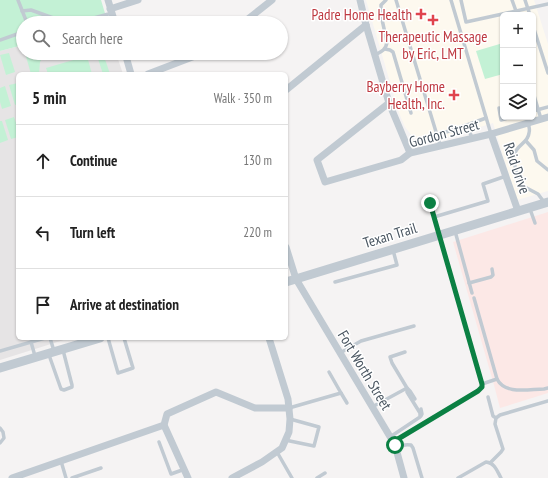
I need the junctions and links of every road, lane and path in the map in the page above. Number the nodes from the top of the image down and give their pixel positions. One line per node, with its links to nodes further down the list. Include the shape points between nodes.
1 (18, 0): 14 (lane)
2 (108, 0): 15 (street)
3 (138, 0): 15 (street)
4 (272, 0): 22 (street)
5 (360, 0): 24 (street)
6 (386, 0): 28 (lane, via 381,6 387,42)
7 (396, 0): 48 (lane)
8 (451, 0): 43 (lane)
9 (461, 0): 23 (lane, via 466,22)
10 (512, 0): 16 (lane)
11 (525, 0): 13 (lane)
12 (548, 4): 13 (lane)
13 (528, 8): 16 (lane); 17 (lane)
14 (22, 11): 18 (lane); 19 (lane, via 30,10)
15 (111, 11): 20 (lane); 21 (street)
16 (516, 11)
17 (529, 12)
18 (24, 16)
19 (47, 16)
20 (96, 16)
21 (113, 16)
22 (252, 16)
23 (500, 16)
24 (366, 25): 29 (street); 35 (street)
25 (16, 34): 27 (lane)
26 (536, 39): 34 (lane)
27 (0, 40)
28 (385, 49): 29 (lane); 41 (lane, via 393,52)
29 (375, 56): 36 (street)
30 (127, 60): 32 (street)
31 (185, 60): 33 (street)
32 (131, 72)
33 (153, 72)
34 (548, 73)
35 (288, 88)
36 (389, 103): 52 (street); 52 (street, Gordon Street, via 318,160 325,182 401,160)
37 (536, 103): 40 (lane)
38 (548, 107): 40 (lane)
39 (498, 108): 42 (lane)
40 (538, 110): 44 (lane)
41 (411, 113)
42 (500, 116)
43 (486, 118): 46 (lane); 47 (lane)
44 (546, 118): 45 (street, Gordon Street)
45 (528, 122): 47 (street, Gordon Street); 50 (lane, via 529,133)
46 (467, 125): 48 (lane); 49 (lane)
47 (491, 134): 49 (street, Gordon Street); 54 (street, Reid Drive)
48 (437, 135): 51 (lane)
49 (472, 138): 51 (street, Gordon Street)
50 (526, 141): 53 (lane, via 534,150 537,161); 56 (lane, via 514,154 517,173 521,185 538,194)
51 (440, 145): 52 (street, Gordon Street)
52 (410, 153)
53 (548, 170)
54 (506, 176): 58 (street, Reid Drive); 59 (lane, via 483,184 488,201)
55 (430, 203): 59 (lane)
56 (546, 203): 57 (street, Texan Trail)
57 (530, 208): 58 (street, Texan Trail); 60 (lane)
58 (518, 211): 61 (street, Texan Trail)
59 (434, 217): 62 (lane)
60 (534, 223)
61 (454, 230): 62 (street, Texan Trail); 69 (lane)
62 (438, 235): 63 (street, Texan Trail); 88 (lane)
63 (393, 249): 66 (street, Texan Trail); 68 (lane, via 397,265)
64 (288, 253): 66 (street, Fort Worth Street)
65 (492, 269): 69 (lane, via 491,277)
66 (296, 279): 67 (street, Texan Trail); 83 (street, Fort Worth Street)
67 (288, 281)
68 (335, 282)
69 (470, 283): 70 (lane)
70 (472, 293)
71 (474, 298): 87 (lane)
72 (414, 326): 83 (lane, via 360,341)
73 (38, 340): 79 (lane)
74 (51, 340): 81 (lane)
75 (93, 340): 81 (street)
76 (109, 340): 77 (lane, via 118,373 133,368)
77 (125, 340)
78 (270, 340): 97 (street)
79 (31, 342): 80 (lane); 84 (lane)
80 (0, 351)
81 (55, 351): 81 (lane, via 72,384 72,387 64,390 61,389); 84 (street)
82 (405, 352): 89 (lane, via 390,357)
83 (340, 353): 96 (street, Fort Worth Street)
84 (36, 357): 85 (street)
85 (0, 368)
86 (328, 372): 91 (lane)
87 (497, 379): 88 (lane); 90 (lane, via 500,384 510,389)
88 (482, 384): 106 (lane, via 478,391)
89 (407, 388): 93 (lane); 96 (lane); 99 (lane)
90 (548, 388)
91 (341, 393): 95 (lane); 97 (lane)
92 (488, 397): 100 (lane, via 493,416)
93 (415, 399)
94 (548, 401): 100 (lane)
95 (346, 403)
96 (372, 407): 106 (street, Fort Worth Street)
97 (289, 408): 101 (street); 102 (street, via 255,408 216,392 167,414)
98 (422, 409): 99 (lane)
99 (420, 417): 106 (lane)
100 (496, 418): 110 (lane, via 495,424 503,449)
101 (290, 419): 104 (street); 104 (lane, via 320,427 314,446)
102 (164, 425): 109 (street); 112 (street)
103 (0, 428): 107 (lane, via 4,438)
104 (286, 440): 108 (street)
105 (159, 442): 112 (lane, via 171,474)
106 (393, 442): 121 (street, Fort Worth Street); 122 (lane, via 411,445)
107 (0, 443)
108 (277, 452): 118 (street); 119 (lane)
109 (61, 461): 114 (street); 115 (lane)
110 (490, 462): 123 (lane); 124 (lane)
111 (101, 468): 116 (lane)
112 (184, 470): 117 (street)
113 (325, 473): 120 (lane)
114 (14, 478)
115 (66, 478)
116 (72, 478)
117 (188, 478)
118 (232, 478)
119 (292, 478)
120 (317, 478)
121 (404, 478)
122 (422, 478)
123 (458, 478)
124 (501, 478)

